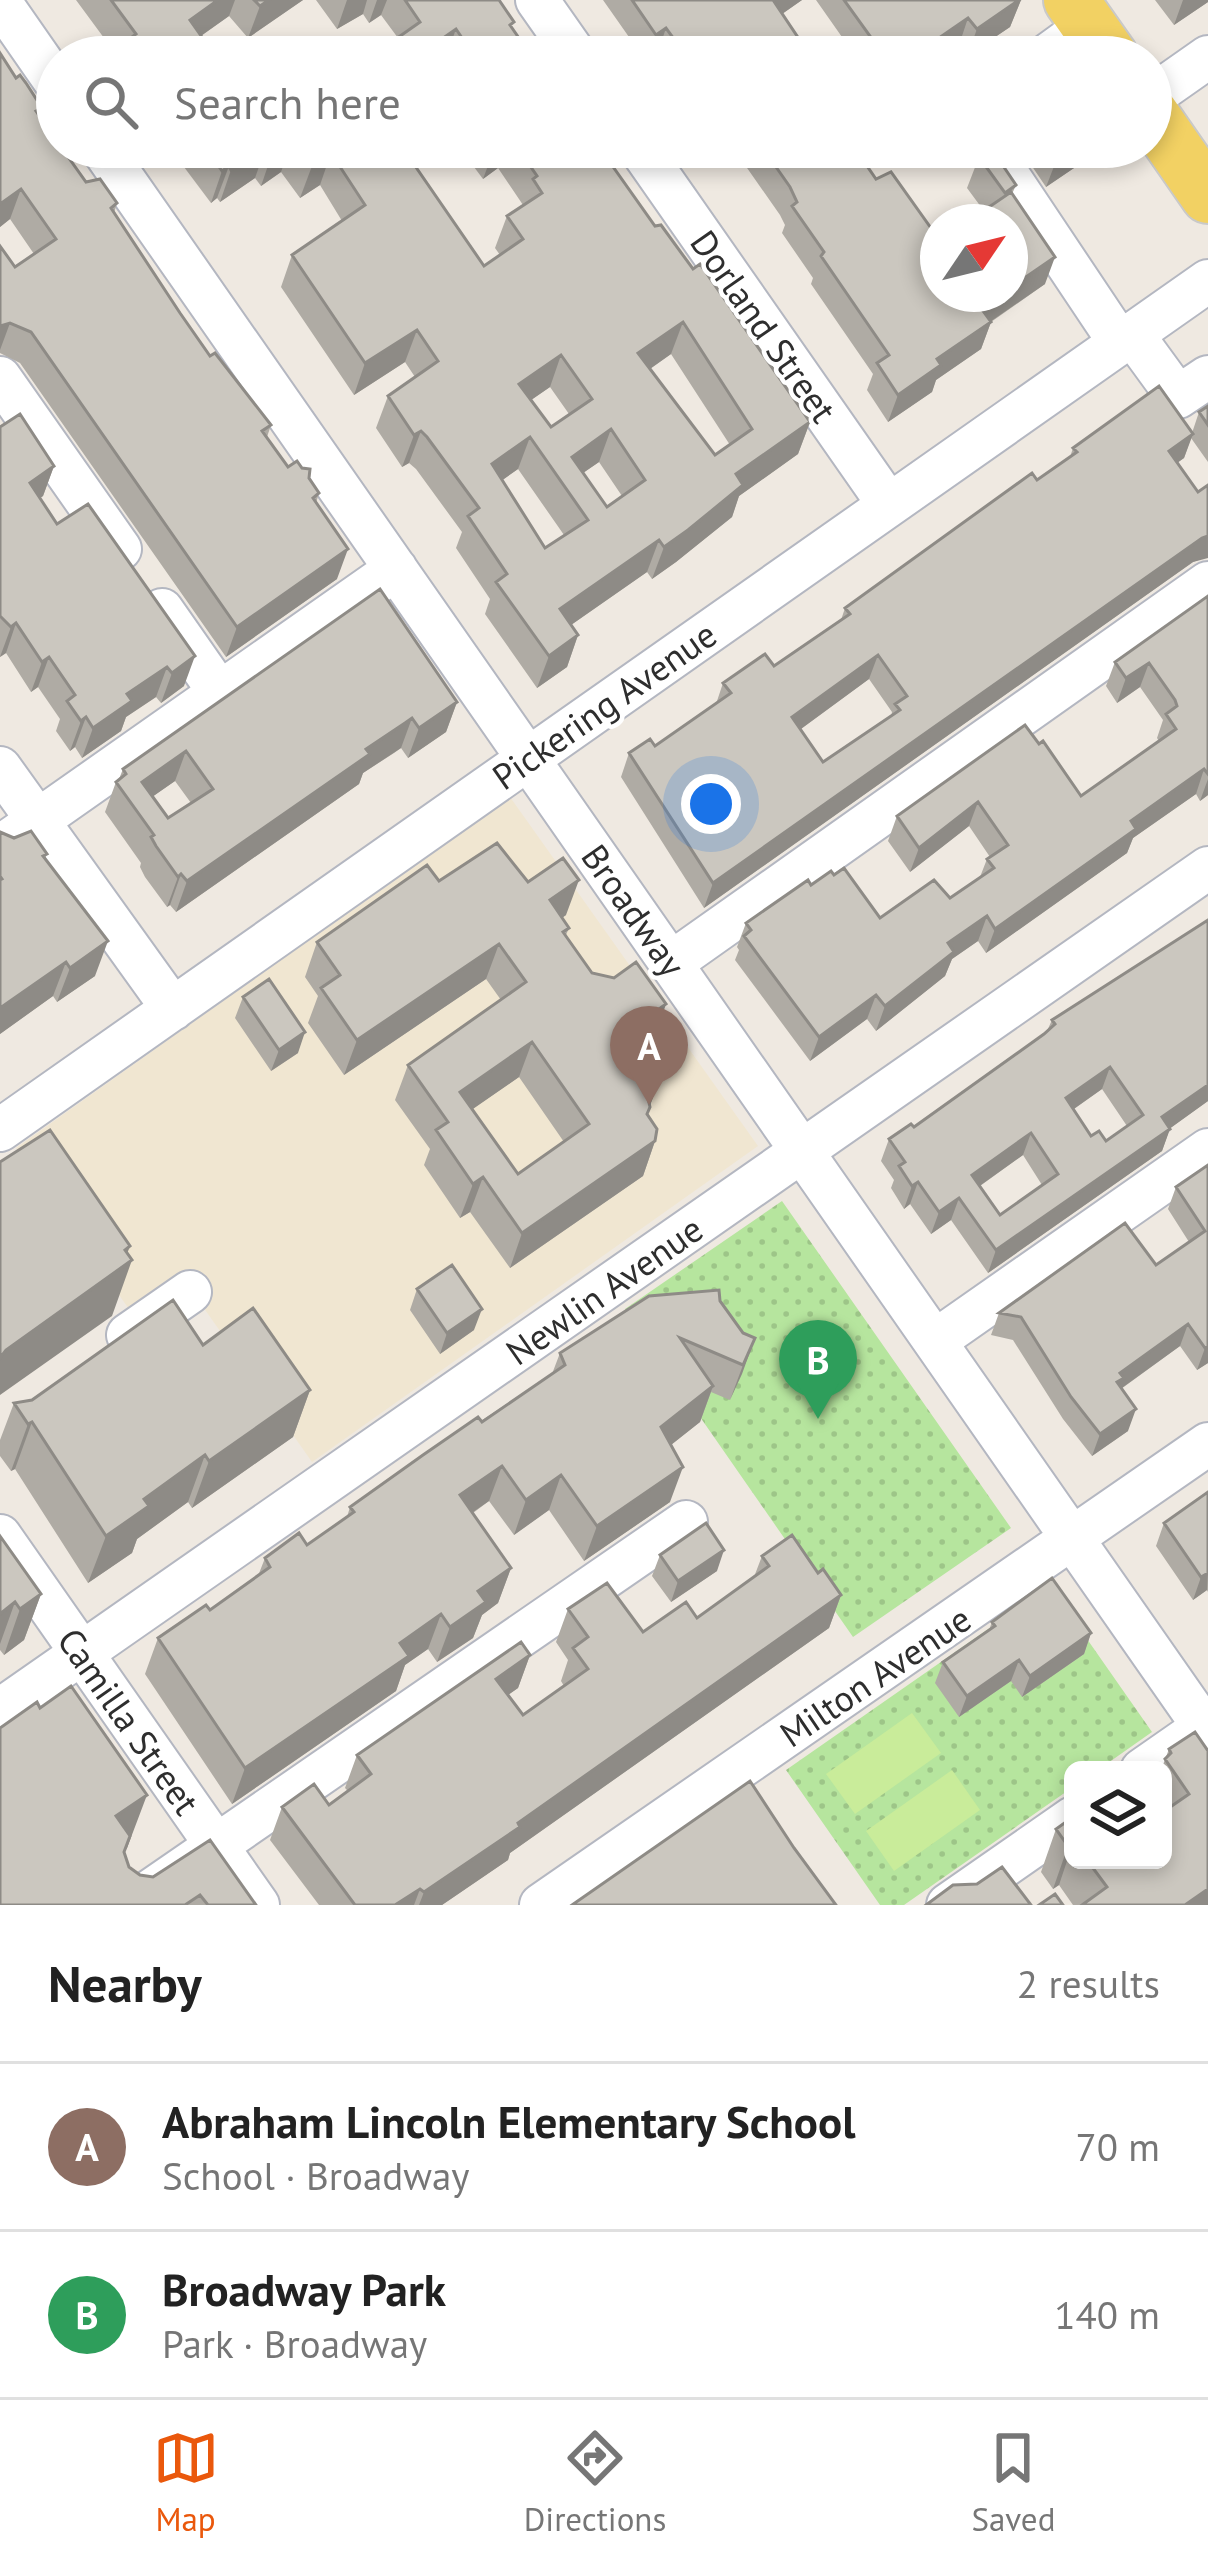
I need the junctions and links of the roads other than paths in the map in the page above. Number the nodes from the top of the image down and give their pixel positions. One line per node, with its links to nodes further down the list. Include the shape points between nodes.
1 (537, 0): 3 (street)
2 (0, 2): 4 (street)
3 (562, 36)
4 (36, 54)
5 (1208, 57): 6 (street)
6 (1172, 82)
7 (1172, 144): 11 (main road)
8 (116, 168): 17 (street, Broadway)
9 (654, 168): 16 (street, Dorland Street)
10 (1004, 168): 13 (street)
11 (1208, 196)
12 (1208, 281): 13 (street, Pickering Avenue)
13 (1126, 339): 14 (street, via 1178,397); 16 (street, Pickering Avenue)
14 (1208, 377)
15 (0, 378): 19 (street)
16 (889, 505): 20 (street, Pickering Avenue)
17 (396, 569): 19 (street); 20 (street, Broadway)
18 (1208, 583): 25 (street)
19 (220, 693): 22 (street)
20 (528, 759): 25 (street, Broadway); 26 (street, Pickering Avenue)
21 (0, 768): 22 (street)
22 (37, 821): 23 (street); 26 (street)
23 (0, 847)
24 (1208, 868): 29 (street, Newlin Avenue)
25 (670, 963): 29 (street, Broadway)
26 (173, 1009): 27 (street, Pickering Avenue)
27 (0, 1130)
28 (1208, 1150): 31 (street)
29 (802, 1152): 31 (street, Broadway); 37 (street, Newlin Avenue)
30 (190, 1292): 32 (street)
31 (934, 1341): 36 (street, Broadway)
32 (95, 1359)
33 (1208, 1444): 36 (street, Milton Avenue)
34 (686, 1522): 42 (street)
35 (0, 1536): 37 (street, Camilla Street)
36 (1073, 1540): 39 (street, Broadway); 45 (street, Milton Avenue)
37 (82, 1653): 38 (street, Newlin Avenue); 42 (street, Camilla Street)
38 (0, 1710)
39 (1207, 1728): 40 (street)
40 (1156, 1761)
41 (1064, 1824): 46 (street)
42 (217, 1846): 43 (street); 44 (street, Camilla Street)
43 (130, 1905)
44 (257, 1905)
45 (541, 1905)
46 (948, 1905)

